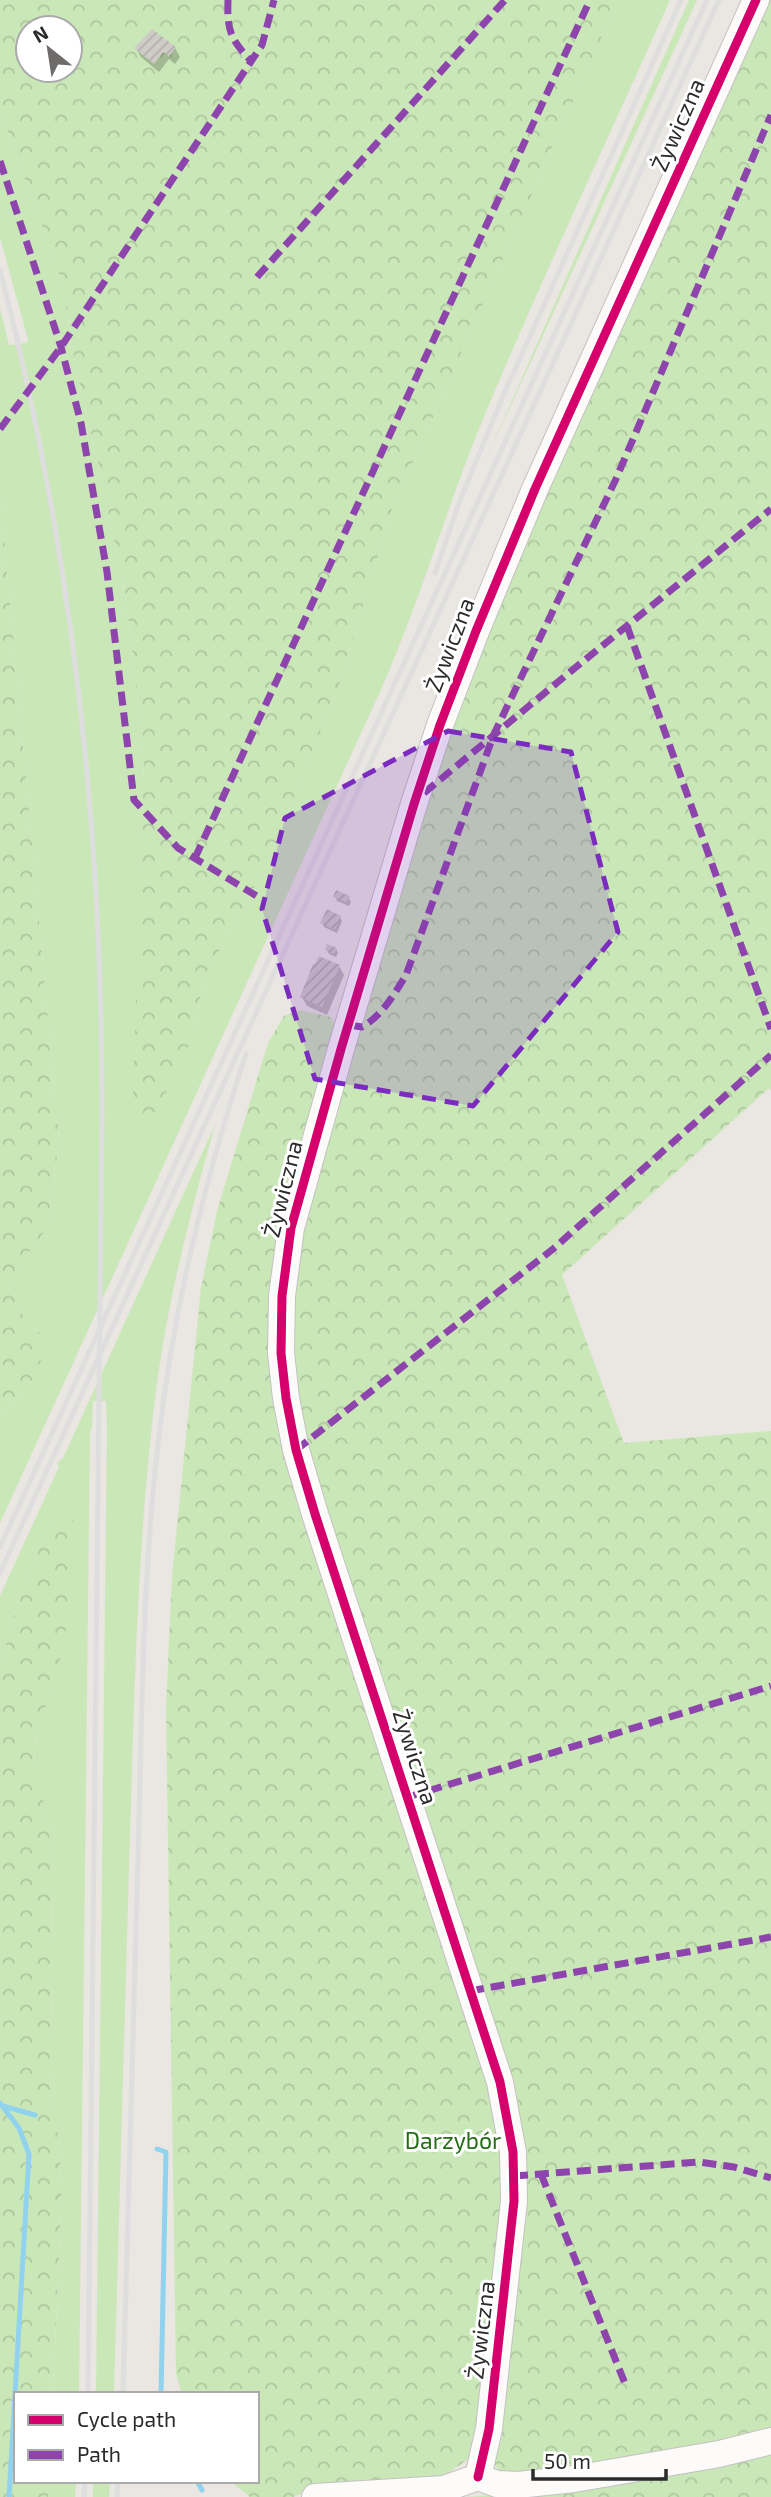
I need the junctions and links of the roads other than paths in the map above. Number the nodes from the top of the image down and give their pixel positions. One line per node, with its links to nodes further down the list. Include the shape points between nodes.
1 (756, 0): 3 (street, Żywiczna, via 535,489 453,690 414,804 287,1252 281,1353 296,1450 500,2082 513,2152 514,2201 489,2429)
2 (771, 2441): 3 (street, via 551,2482 518,2485)
3 (478, 2477): 4 (street)
4 (446, 2493): 5 (street)
5 (315, 2497)

